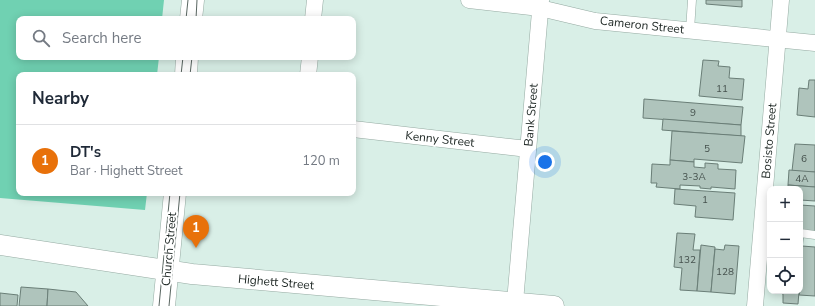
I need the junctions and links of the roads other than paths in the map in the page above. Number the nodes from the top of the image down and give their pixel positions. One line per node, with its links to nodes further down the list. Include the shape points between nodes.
1 (193, 0): 7 (main road)
2 (315, 0): 8 (street)
3 (470, 0): 6 (street, Cameron Street)
4 (692, 0): 9 (lane)
5 (781, 0): 10 (street, Bosisto Street)
6 (541, 4): 9 (street, Cameron Street, via 595,21); 17 (street, Bank Street)
7 (191, 16)
8 (313, 16)
9 (690, 30): 10 (street, Cameron Street)
10 (778, 40): 11 (street, Cameron Street); 19 (street, Bosisto Street)
11 (815, 43)
12 (187, 60): 14 (main road)
13 (310, 60): 15 (street)
14 (186, 72)
15 (308, 72)
16 (356, 129): 17 (street, Kenny Street)
17 (528, 149): 24 (street, Bank Street)
18 (174, 196): 23 (main road, Church Street)
19 (766, 230): 27 (street, Bosisto Street)
20 (803, 233): 21 (lane)
21 (815, 235)
22 (0, 245): 23 (street, Highett Street)
23 (168, 270): 24 (street, Highett Street); 25 (main road, Church Street)
24 (514, 304): 26 (street, Highett Street)
25 (164, 306)
26 (554, 306)
27 (755, 306)

